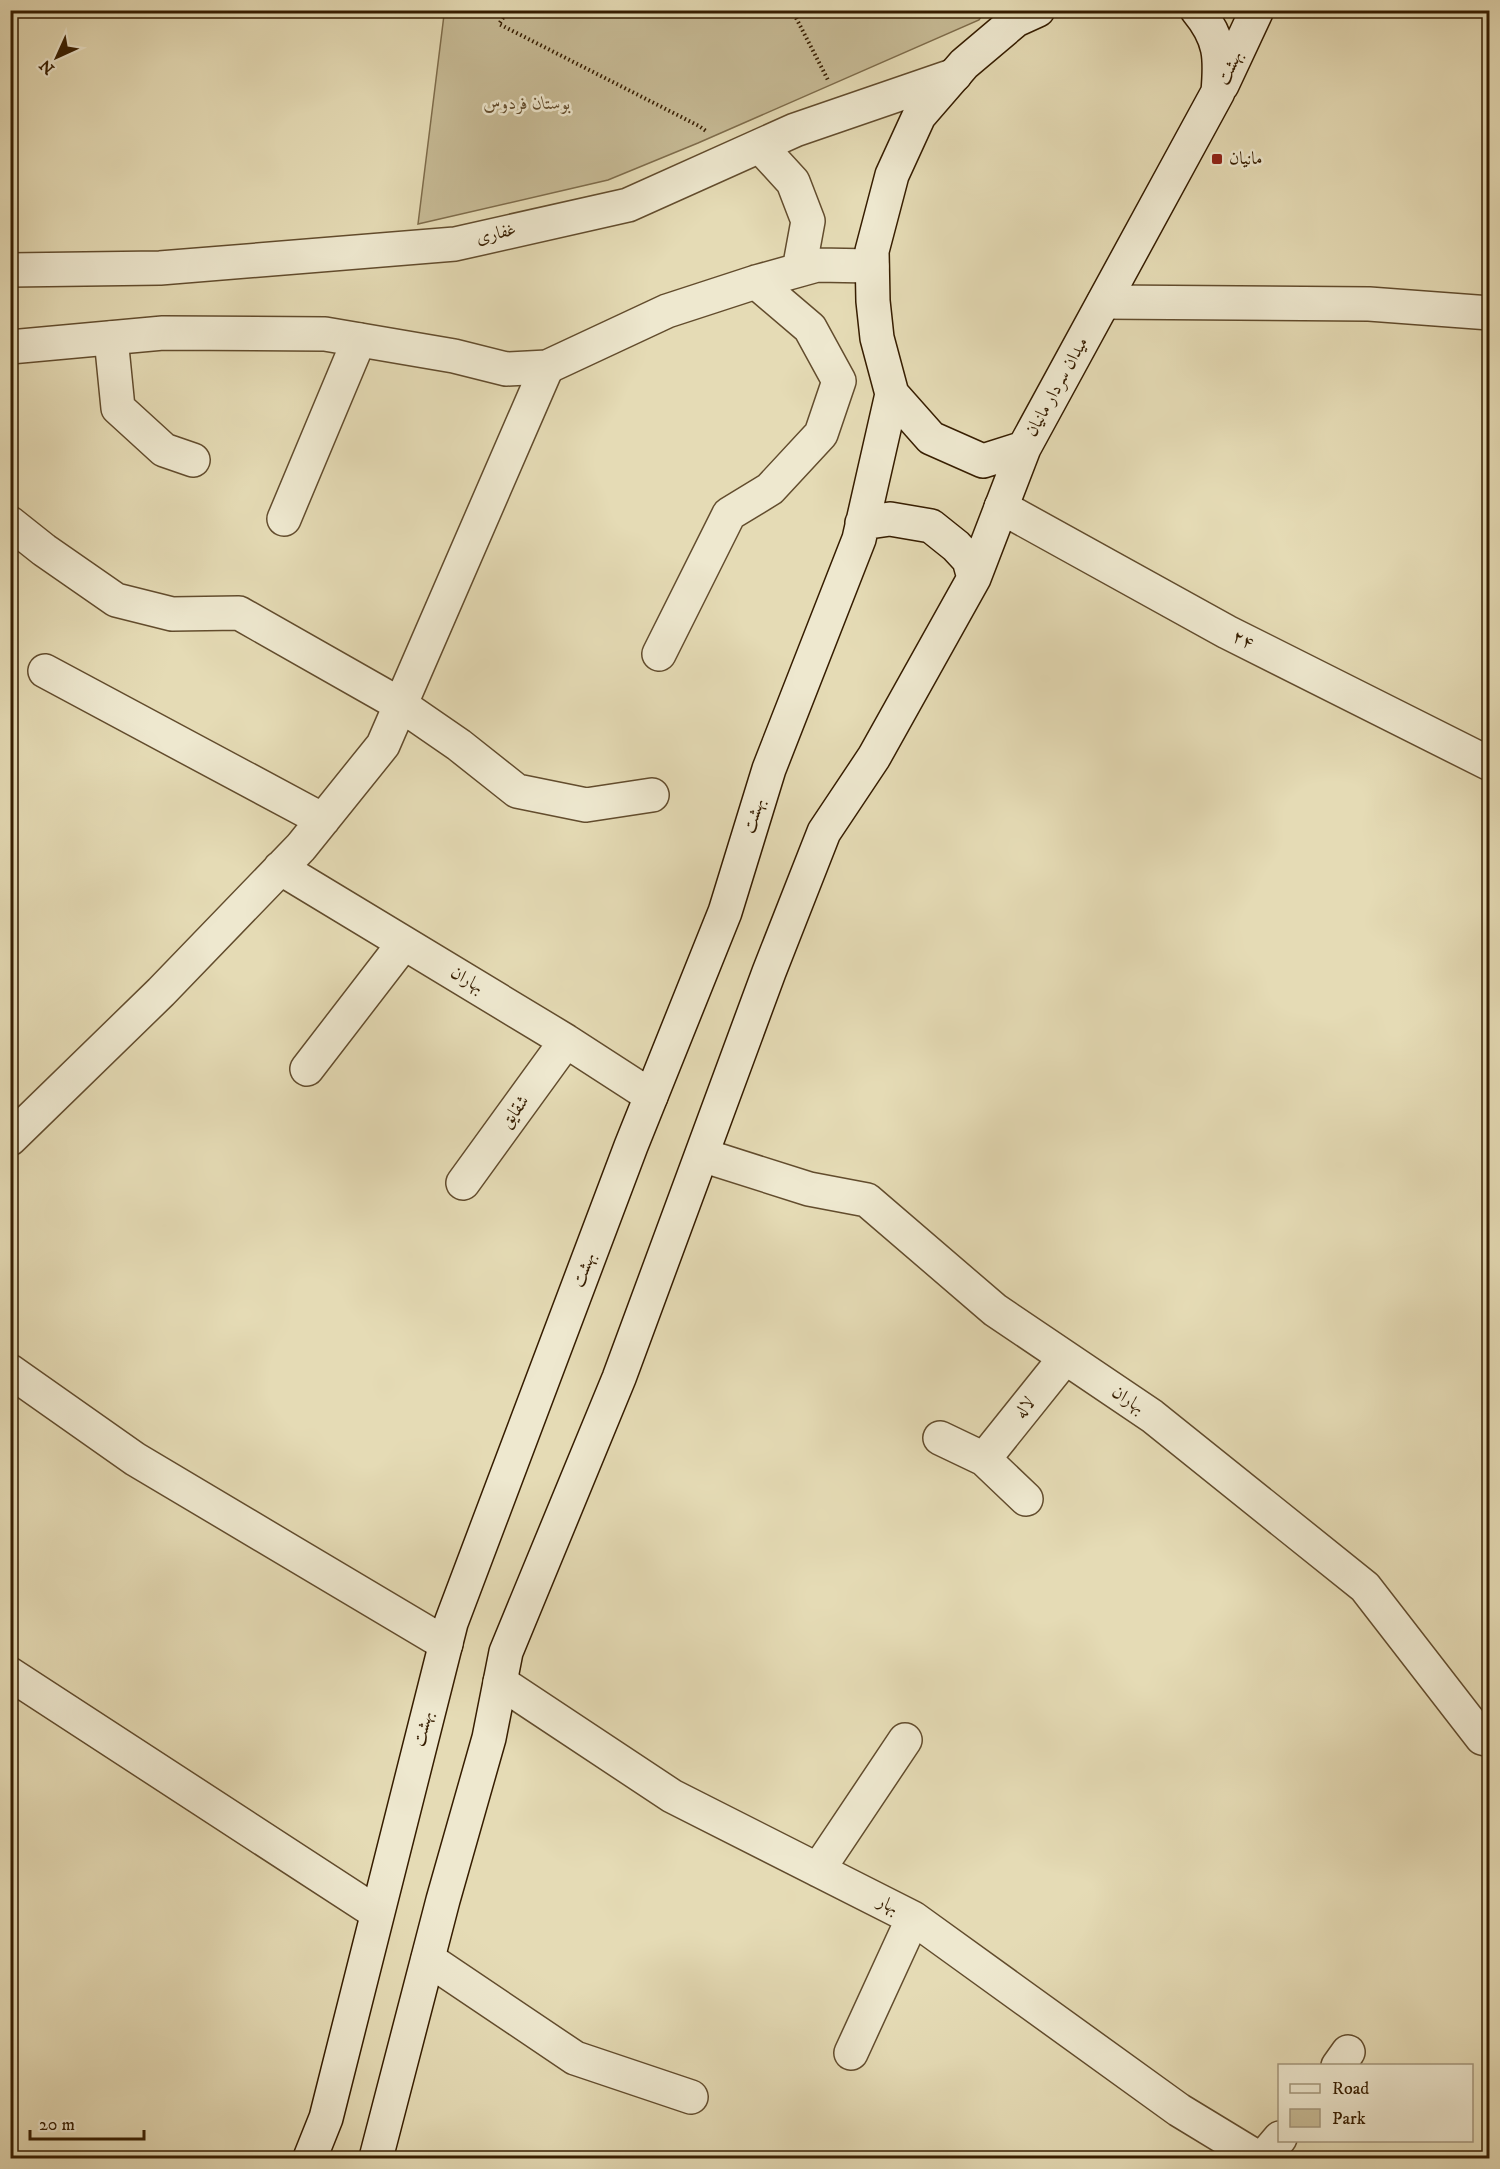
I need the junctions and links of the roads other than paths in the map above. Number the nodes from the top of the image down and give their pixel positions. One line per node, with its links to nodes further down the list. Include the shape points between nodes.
1 (1038, 10): 4 (street, میدان سردار مانیان, via 1016,20)
2 (1197, 10): 5 (street, میدان سردار مانیان, via 1207,22 1221,55)
3 (1257, 10): 5 (street, بهشت)
4 (955, 75): 6 (street, غفاری, via 795,130); 7 (street, میدان سردار مانیان, via 919,116 892,175 872,251)
5 (1218, 92): 11 (street, میدان سردار مانیان)
6 (748, 151): 8 (street, غفاری, via 628,204 454,244 160,268); 9 (street, via 793,182 808,222)
7 (872, 266): 9 (street, via 817,265); 17 (street, میدان سردار مانیان, via 877,338)
8 (10, 270)
9 (799, 270): 10 (street)
10 (756, 282): 16 (street, via 667,311); 25 (street, via 810,328 839,381 821,434 770,489 729,514)
11 (1104, 302): 12 (street, via 1369,304); 18 (street, میدان سردار مانیان)
12 (1490, 313)
13 (111, 338): 14 (street, via 241,332 326,334); 15 (street); 19 (street, via 118,408 164,450)
14 (359, 340): 16 (street, via 506,369); 21 (street)
15 (10, 347)
16 (547, 367): 27 (street)
17 (892, 394): 18 (street, میدان سردار مانیان, via 932,438 983,461); 23 (street, بهشت)
18 (1024, 448): 20 (street)
19 (193, 460)
20 (1001, 507): 24 (street); 28 (street, ۲۴, via 1227,632)
21 (284, 519)
22 (10, 523): 27 (street, via 116,600 172,614 239,613)
23 (862, 523): 24 (street, via 890,519 932,526 969,560); 35 (street, بهشت, via 769,769 725,912)
24 (974, 578): 37 (street, via 874,757 824,832)
25 (659, 654)
26 (45, 671): 30 (street)
27 (401, 705): 29 (street, via 517,791 586,805); 30 (street, via 383,745)
28 (1490, 764)
29 (652, 795)
30 (323, 820): 31 (street)
31 (280, 868): 32 (street, بهاران); 36 (street, via 161,992)
32 (404, 943): 33 (street, بهاران); 34 (street)
33 (566, 1041): 35 (street, بهاران); 38 (street, شقایق)
34 (307, 1069)
35 (651, 1096): 44 (street, بهشت)
36 (10, 1138)
37 (702, 1155): 39 (street, بهاران, via 809,1189 867,1200 995,1310); 46 (street, via 620,1378 506,1653)
38 (463, 1183)
39 (1065, 1358): 42 (street, لاله); 48 (street, بهاران, via 1152,1416 1365,1587 1482,1738)
40 (10, 1371): 44 (street, via 135,1459)
41 (940, 1438): 42 (street)
42 (984, 1459): 43 (street)
43 (1026, 1499)
44 (446, 1644): 50 (street, بهشت)
45 (10, 1674): 50 (street)
46 (500, 1682): 49 (street, بهار, via 672,1796); 52 (street, via 489,1738)
47 (905, 1740): 49 (street)
48 (1490, 1740)
49 (818, 1870): 51 (street, بهار)
50 (377, 1913): 56 (street, بهشت, via 326,2118)
51 (913, 1918): 53 (street); 58 (street, بهار, via 1179,2110)
52 (428, 1959): 54 (street, via 574,2058); 57 (street)
53 (851, 2053)
54 (691, 2097)
55 (1278, 2140): 59 (street)
56 (310, 2158)
57 (376, 2158)
58 (1258, 2158)
59 (1263, 2158)

